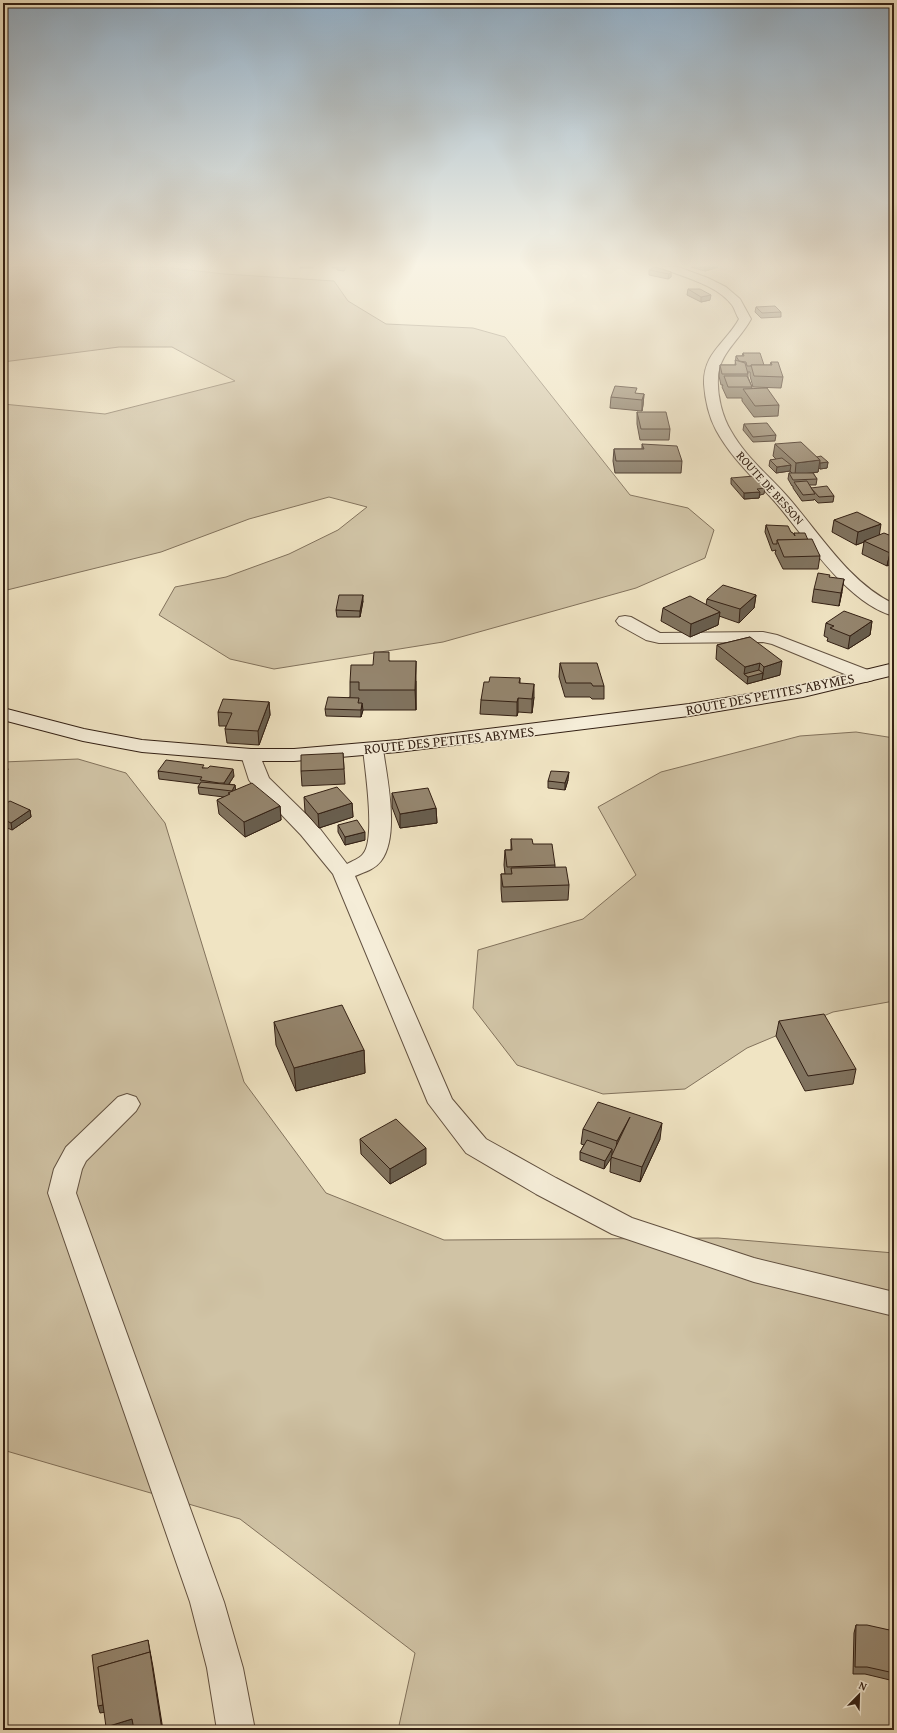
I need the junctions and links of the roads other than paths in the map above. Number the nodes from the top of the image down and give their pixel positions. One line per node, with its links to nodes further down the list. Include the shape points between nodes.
1 (722, 348): 2 (street, ROUTE DE BESSON, via 713,362 710,379 716,411 723,429 738,453 791,510 834,564 874,600)
2 (894, 611)
3 (625, 621): 5 (street, via 659,638 763,637 777,640)
4 (894, 670): 5 (street, ROUTE DES PETITES ABYMES)
5 (866, 676): 7 (street, ROUTE DES PETITES ABYMES, via 689,710)
6 (3, 714): 8 (street, ROUTE DES PETITES ABYMES, via 83,735 142,746)
7 (373, 749): 8 (street, ROUTE DES PETITES ABYMES, via 294,755); 9 (street, via 380,842 374,857)
8 (251, 755): 9 (street, via 259,780 309,830)
9 (343, 873): 11 (street, via 441,1103 476,1146 622,1226 754,1270)
10 (127, 1104): 12 (street, via 76,1154 68,1169 62,1193 207,1602 225,1668)
11 (894, 1304)
12 (236, 1730)

